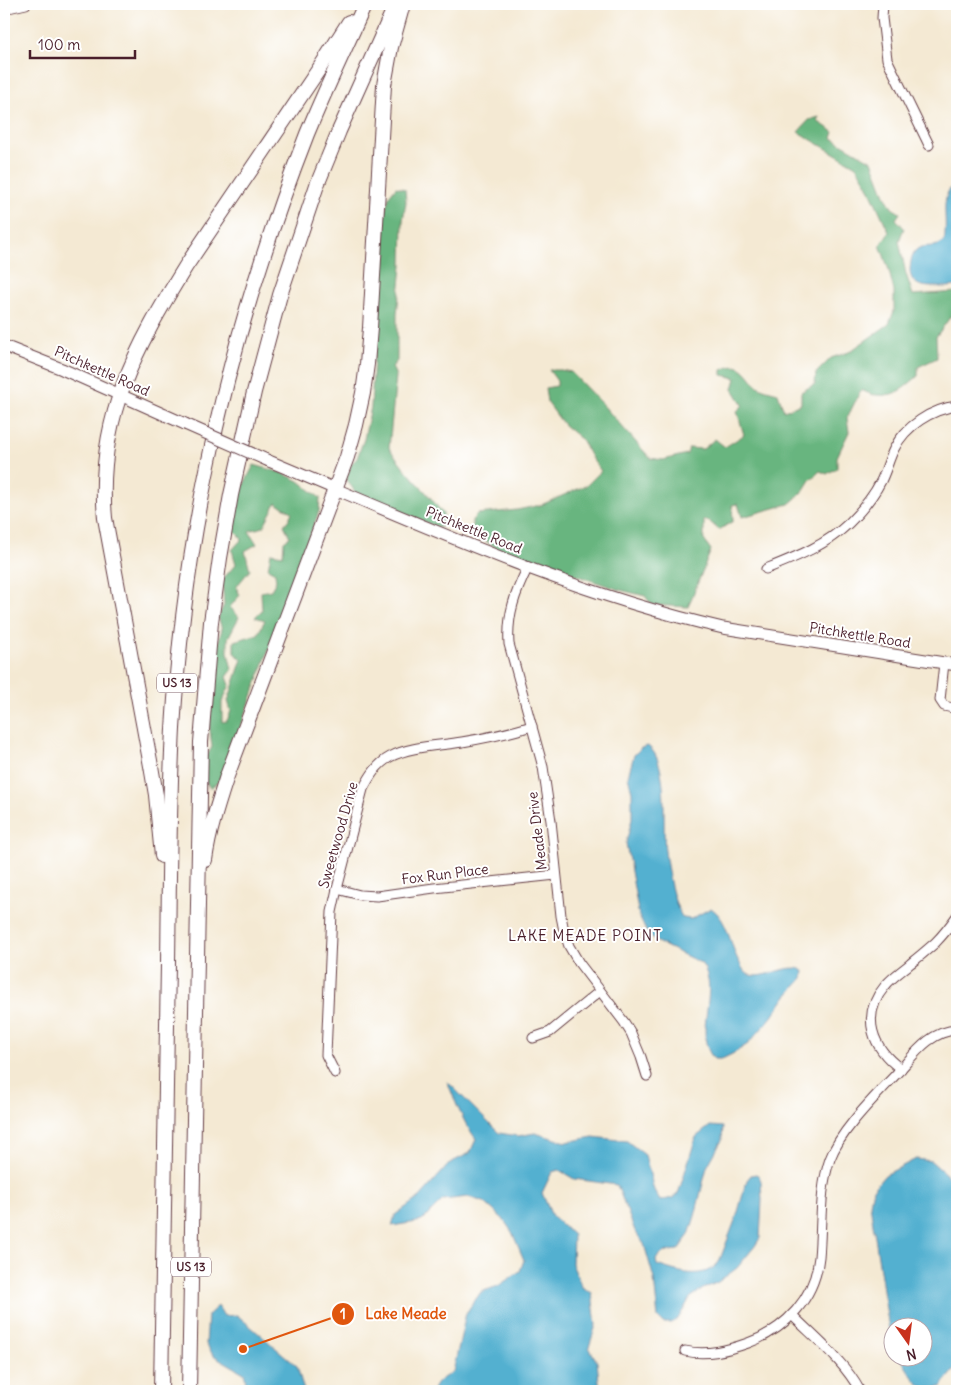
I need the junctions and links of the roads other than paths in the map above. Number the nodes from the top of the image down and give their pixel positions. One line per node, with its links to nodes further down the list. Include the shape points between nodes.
1 (26, 4): 7 (street)
2 (360, 4): 10 (highway, via 176,282 151,326)
3 (365, 4): 23 (highway, US 13, via 309,130 270,235 235,348 206,472 177,675 171,780)
4 (396, 4): 22 (highway, US 13, via 339,131 297,242 263,354 231,495 211,622 205,684)
5 (404, 4): 12 (highway, via 384,85 370,328 363,393)
6 (883, 4): 8 (street, via 887,59)
7 (4, 9)
8 (928, 144)
9 (4, 346): 10 (main road, Pitchkettle Road)
10 (119, 395): 12 (main road, Pitchkettle Road, bridge); 23 (highway, via 105,456 105,518 156,795)
11 (957, 406): 14 (street, via 912,425 894,448 870,498 835,536 817,548)
12 (336, 489): 13 (main road, Pitchkettle Road); 22 (highway, via 214,816)
13 (528, 567): 15 (main road, Pitchkettle Road, via 696,622); 18 (street, Meade Drive, via 511,609 508,631)
14 (766, 569)
15 (944, 663): 16 (main road, Pitchkettle Road); 17 (street, via 940,700 944,706)
16 (957, 665)
17 (957, 709)
18 (532, 726): 19 (street, Meade Drive, via 543,767); 20 (street, Sweetwood Drive, via 503,735 409,750 381,763 364,788)
19 (556, 876): 20 (street, Fox Run Place, via 377,896); 24 (street, Meade Drive, via 569,946)
20 (337, 889): 28 (street, Sweetwood Drive, via 332,912 326,1055)
21 (957, 916): 27 (street, via 937,941 888,983 874,1004 871,1020 874,1037 886,1056)
22 (197, 941): 33 (highway, US 13)
23 (168, 946): 32 (highway, US 13)
24 (600, 991): 26 (street, via 550,1032); 29 (street, Meade Drive, via 631,1033)
25 (957, 1030): 27 (street, via 945,1031 929,1040)
26 (533, 1038)
27 (900, 1069): 30 (street, via 842,1136 831,1157 824,1184 817,1271 808,1293)
28 (335, 1073)
29 (647, 1076)
30 (792, 1315): 31 (street, via 770,1333 740,1346 704,1354); 34 (street, via 838,1360)
31 (685, 1351)
32 (161, 1391)
33 (189, 1391)
34 (860, 1391)

